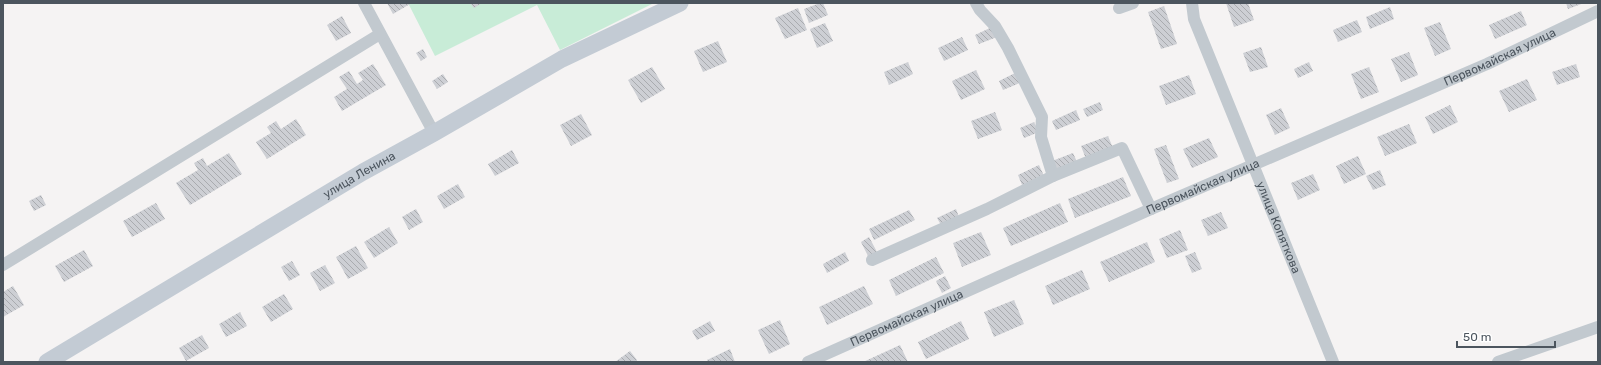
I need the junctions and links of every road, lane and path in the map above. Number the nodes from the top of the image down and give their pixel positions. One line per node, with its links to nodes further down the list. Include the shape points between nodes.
1 (364, 3): 8 (street)
2 (680, 3): 9 (main road, улица Ленина, via 562,59)
3 (976, 3): 11 (street, via 995,26 1008,48 1042,117 1041,137)
4 (1133, 3): 6 (street)
5 (1192, 3): 10 (street, улица Копяткова, via 1194,19)
6 (1119, 8)
7 (1598, 11): 10 (street, Первомайская улица, via 1487,64)
8 (380, 34): 9 (street); 14 (street)
9 (434, 133): 16 (main road, улица Ленина, via 363,172)
10 (1254, 165): 12 (street, Первомайская улица); 18 (street, улица Копяткова)
11 (1053, 176): 12 (street, via 1122,148); 13 (street, via 987,209)
12 (1151, 209): 17 (street, Первомайская улица)
13 (872, 260)
14 (3, 265)
15 (1598, 327): 19 (street)
16 (47, 362)
17 (808, 362)
18 (1333, 362)
19 (1498, 362)

